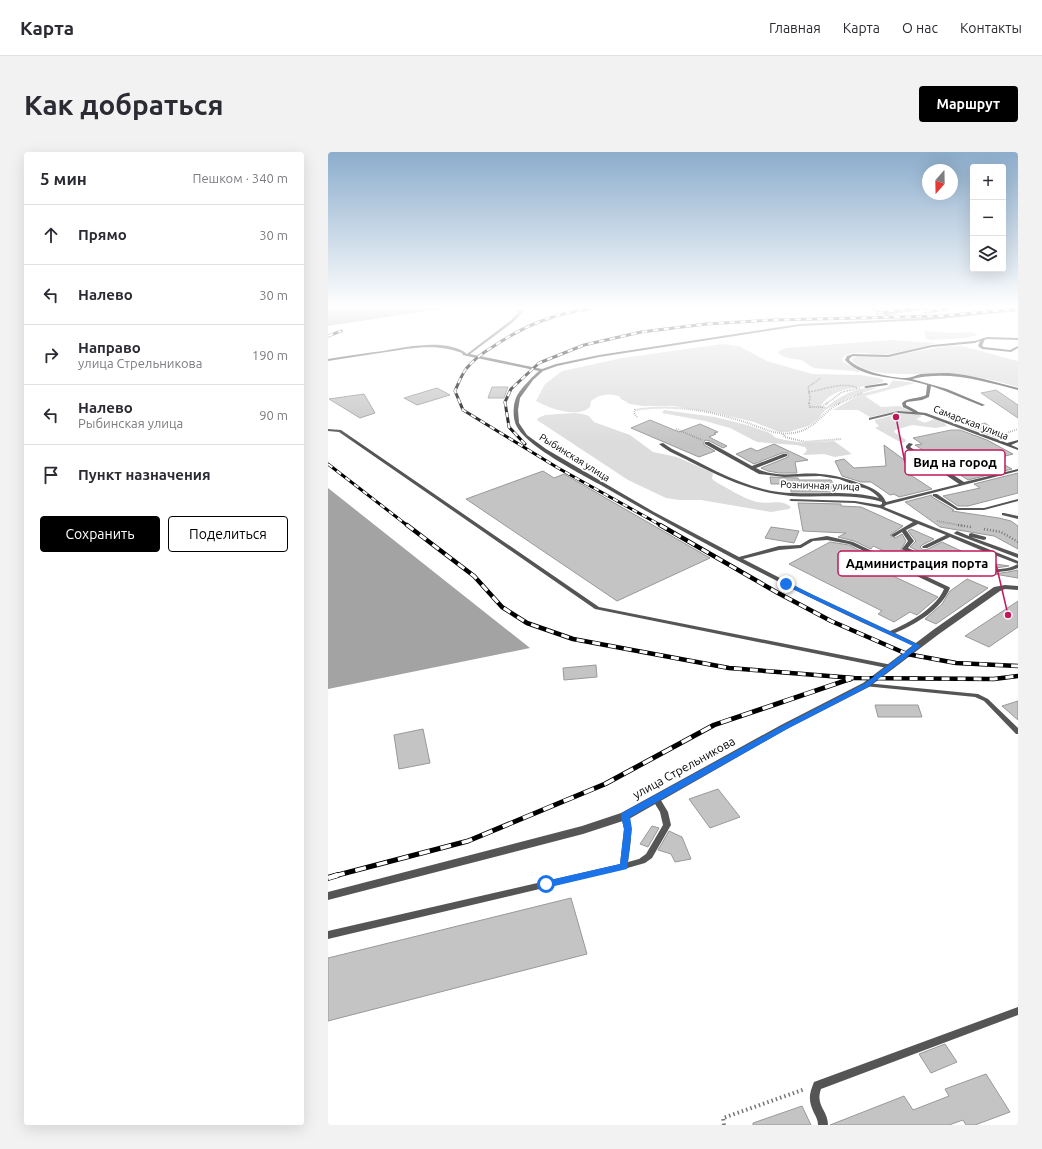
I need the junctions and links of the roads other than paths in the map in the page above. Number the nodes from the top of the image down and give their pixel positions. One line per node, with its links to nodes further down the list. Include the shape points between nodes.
1 (373, 353): 6 (lane)
2 (464, 353): 5 (lane)
3 (616, 353): 7 (lane, Рыбинская улица)
4 (899, 353): 8 (lane, via 853,356 847,359 855,367)
5 (467, 355): 7 (lane)
6 (328, 360)
7 (542, 370): 44 (lane, Рыбинская улица, via 518,398 517,423 526,436 544,450 645,509)
8 (891, 378): 9 (lane); 11 (lane, via 886,385)
9 (908, 379): 10 (lane); 12 (lane, via 950,375 990,381)
10 (929, 385): 13 (lane); 14 (lane, via 928,396 906,400 904,403 904,406)
11 (866, 387)
12 (1018, 389)
13 (983, 405)
14 (918, 414): 15 (lane, Самарская улица, via 898,412); 21 (lane, Самарская улица, via 936,417)
15 (870, 419)
16 (328, 430): 52 (lane, via 340,431 597,608)
17 (1018, 441): 21 (lane)
18 (707, 443): 24 (lane)
19 (661, 444): 32 (lane, Розничная улица, via 757,490 789,494 863,496)
20 (909, 445): 26 (lane)
21 (1006, 445): 22 (lane, Самарская улица)
22 (1018, 449)
23 (785, 455): 24 (lane)
24 (752, 468): 27 (lane, via 769,475 832,476)
25 (1018, 470): 26 (lane, Розничная улица)
26 (963, 484): 32 (lane, Розничная улица)
27 (861, 485): 28 (lane); 32 (lane, via 877,493)
28 (832, 486)
29 (935, 495): 31 (lane, via 957,508 984,509)
30 (791, 500): 32 (lane)
31 (1018, 500)
32 (883, 504): 35 (lane)
33 (1004, 514): 34 (lane)
34 (1018, 518)
35 (918, 522): 36 (lane); 37 (lane)
36 (903, 530): 39 (lane); 45 (lane, via 911,541 906,549)
37 (948, 533): 38 (lane); 41 (lane); 42 (lane)
38 (957, 533): 40 (lane); 43 (lane)
39 (894, 535)
40 (984, 538)
41 (925, 547)
42 (986, 550): 46 (lane); 47 (lane)
43 (1018, 556)
44 (738, 559): 50 (lane, Рыбинская улица); 50 (lane, via 779,548 801,546 817,538 827,538 851,543 947,588 944,597 906,626)
45 (929, 559)
46 (1018, 565): 48 (lane, via 1011,570 993,570)
47 (948, 574)
48 (982, 574)
49 (1018, 588): 51 (street, улица Стрельникова, via 997,589)
50 (890, 633): 51 (lane, Рыбинская улица)
51 (918, 646): 52 (street, улица Стрельникова)
52 (892, 667): 53 (street, улица Стрельникова)
53 (866, 685): 54 (lane, via 976,695 986,700); 55 (street, улица Стрельникова, via 784,727)
54 (1018, 732)
55 (656, 799): 56 (street, улица Стрельникова); 57 (lane, via 664,812 667,824 649,856 642,861)
56 (625, 816): 57 (lane, via 628,829); 58 (street, улица Стрельникова, via 583,830)
57 (624, 866): 59 (lane)
58 (328, 896)
59 (328, 935)
60 (1018, 1011): 61 (lane, via 818,1084 813,1099)
61 (823, 1125)

